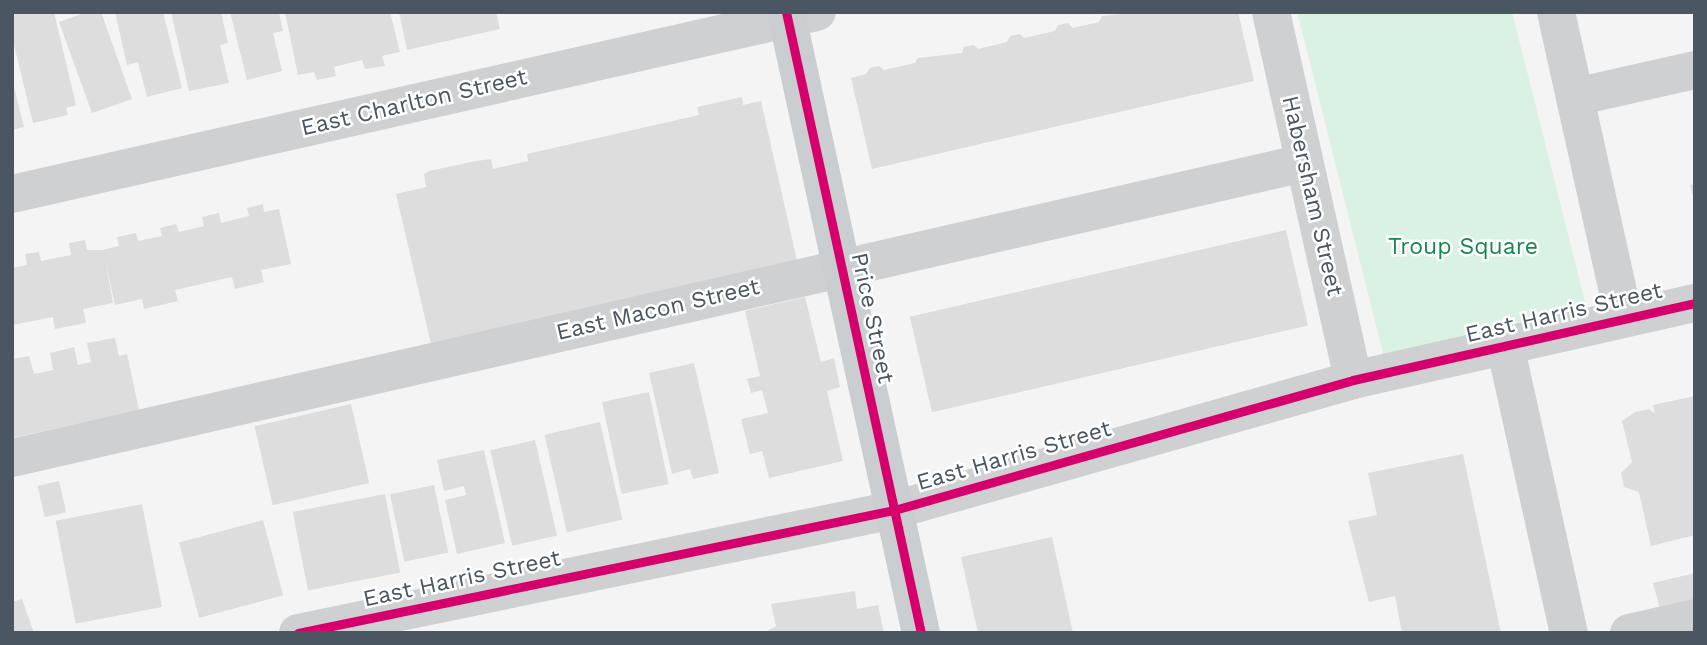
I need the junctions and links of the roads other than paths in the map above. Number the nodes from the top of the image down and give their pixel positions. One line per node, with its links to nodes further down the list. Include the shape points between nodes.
1 (1271, 12): 6 (street, Habersham Street)
2 (1556, 12): 5 (street)
3 (797, 15): 7 (street, East Charlton Street); 8 (main road, Price Street)
4 (1695, 70): 5 (street)
5 (1575, 97): 10 (street)
6 (1304, 163): 8 (street, East Macon Street); 12 (street, Habersham Street)
7 (12, 194)
8 (841, 268): 13 (street, East Macon Street); 14 (main road, Price Street)
9 (1695, 303): 10 (street, East Harris Street)
10 (1624, 318): 11 (street, East Harris Street)
11 (1504, 345): 12 (street, East Harris Street); 18 (street)
12 (1353, 380): 14 (street, East Harris Street)
13 (12, 458)
14 (894, 510): 16 (street, East Harris Street); 17 (main road, Price Street)
15 (1695, 618): 19 (street)
16 (298, 633)
17 (921, 633)
18 (1569, 633)
19 (1629, 633)

